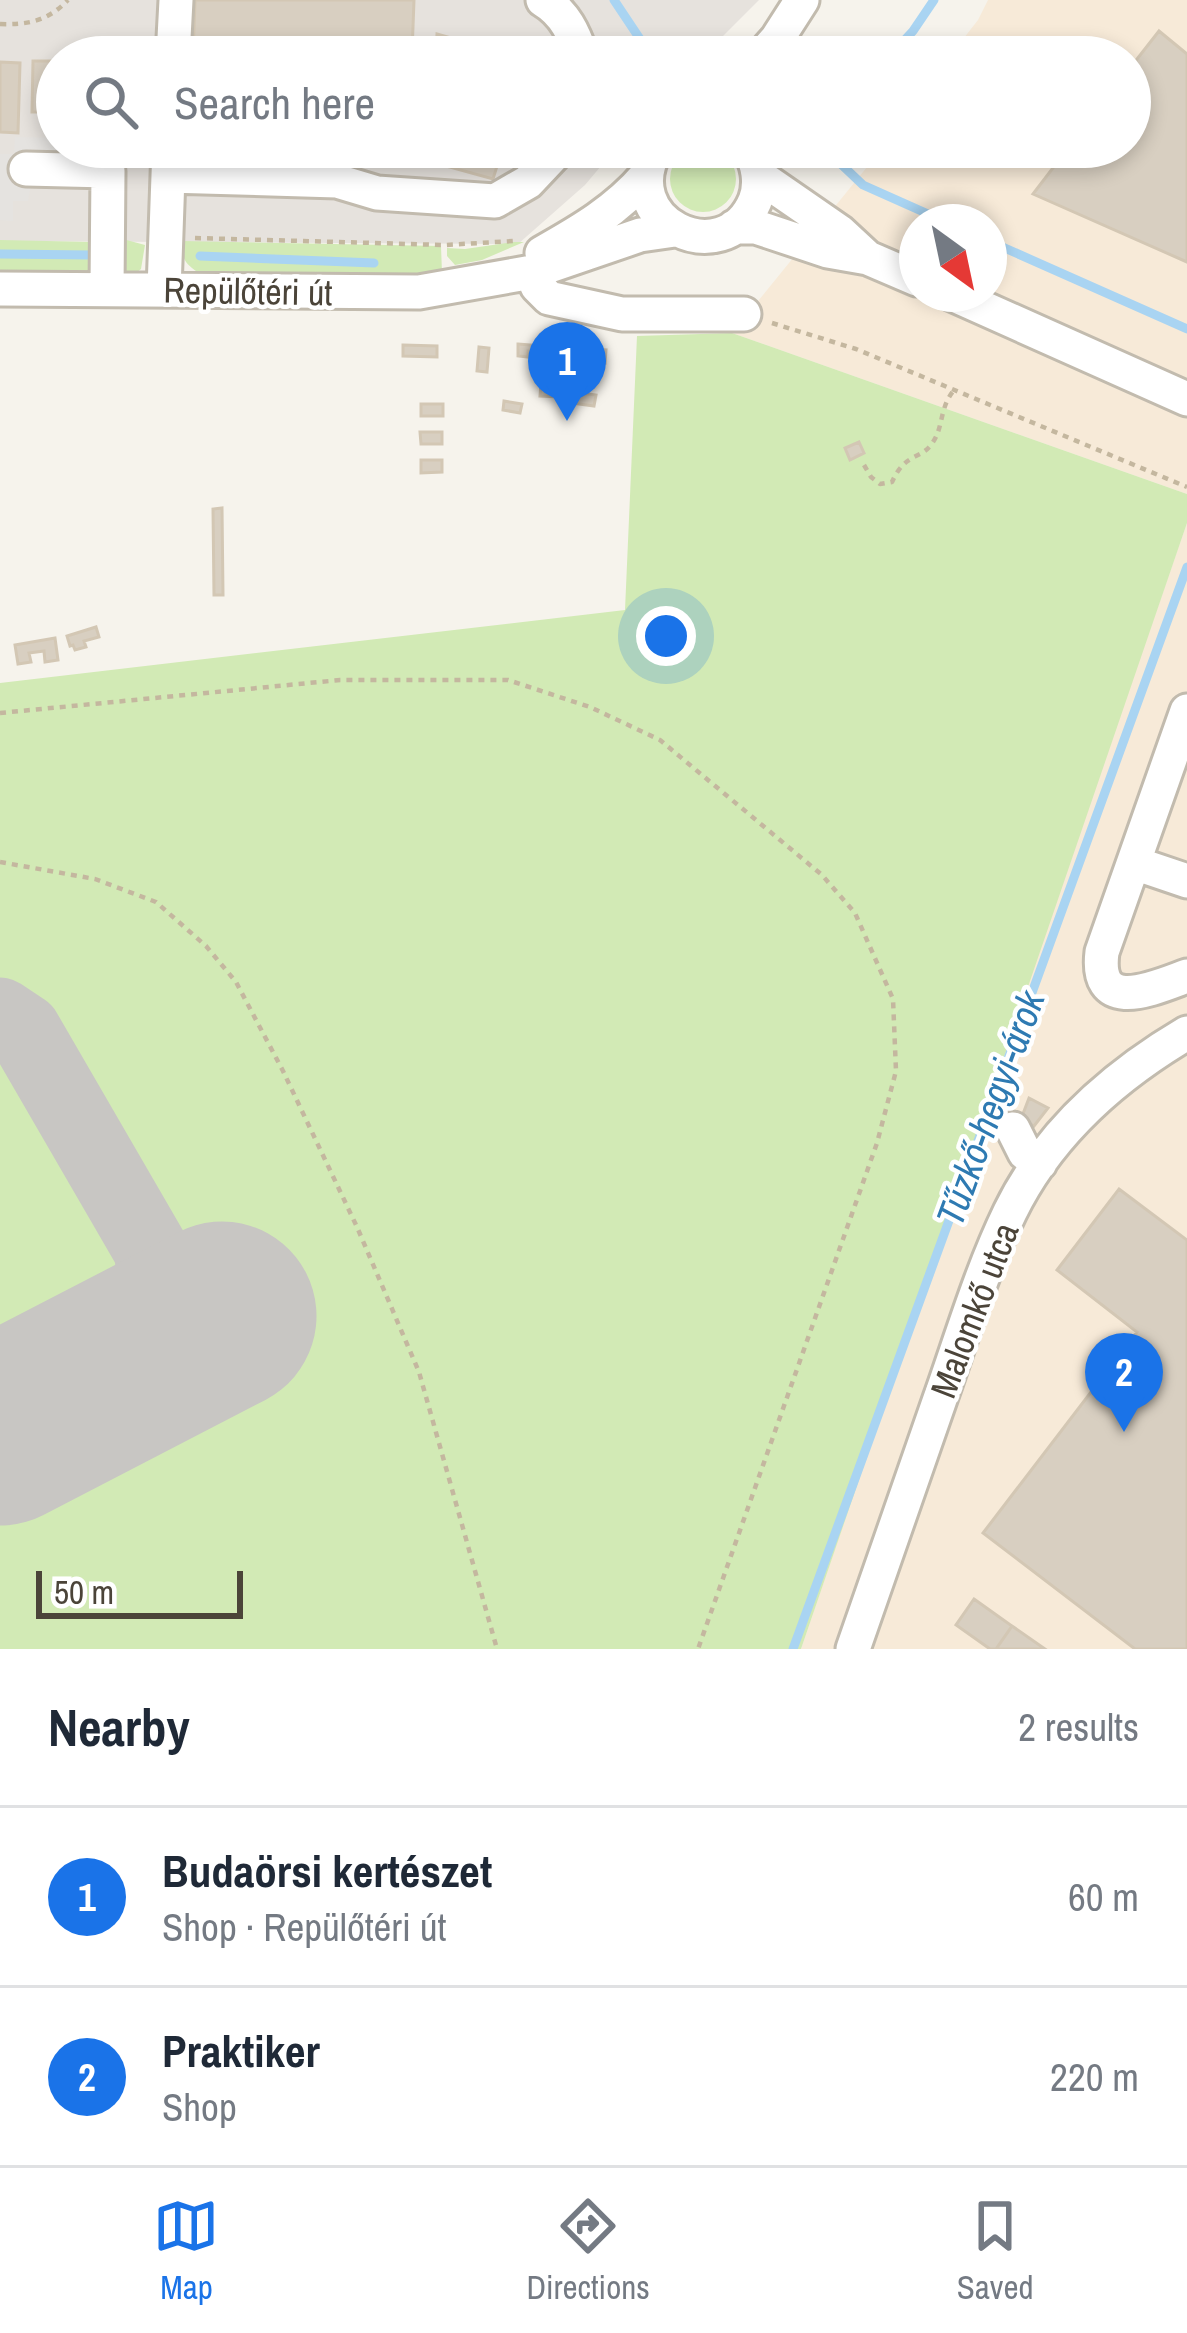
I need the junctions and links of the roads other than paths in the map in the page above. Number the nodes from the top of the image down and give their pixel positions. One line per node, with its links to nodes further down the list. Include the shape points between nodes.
1 (176, 0): 4 (street)
2 (543, 0): 5 (street)
3 (802, 0): 6 (street)
4 (174, 36)
5 (574, 36)
6 (779, 36)
7 (169, 168): 23 (street)
8 (228, 168): 9 (street, via 377,193 495,201)
9 (541, 168)
10 (647, 168): 20 (street, Repülőtéri út, via 629,196 585,230)
11 (651, 168): 16 (street, via 652,207)
12 (753, 168): 15 (street, via 753,205)
13 (760, 168): 17 (street)
14 (12, 177): 22 (street, via 108,171)
15 (734, 227): 16 (street, Repülőtéri út, via 704,237); 17 (street, Repülőtéri út)
16 (675, 230): 19 (street, Repülőtéri út)
17 (868, 258): 18 (street)
18 (899, 271)
19 (532, 272): 20 (street, Repülőtéri út); 25 (street, via 549,298 622,314)
20 (494, 279): 23 (street, Repülőtéri út, via 419,292)
21 (0, 290): 22 (street, Repülőtéri út)
22 (107, 290): 23 (street, Repülőtéri út)
23 (164, 290)
24 (992, 312): 26 (street)
25 (744, 314)
26 (1187, 399)
27 (1187, 711): 28 (street)
28 (1134, 863): 29 (street); 30 (street, via 1102,952 1104,975 1128,995)
29 (1187, 881)
30 (1187, 976)
31 (1187, 1033): 33 (street, Malomkő utca, via 1099,1095)
32 (1013, 1129): 33 (street)
33 (1040, 1163): 34 (street, Malomkő utca, via 983,1277)
34 (853, 1649)

